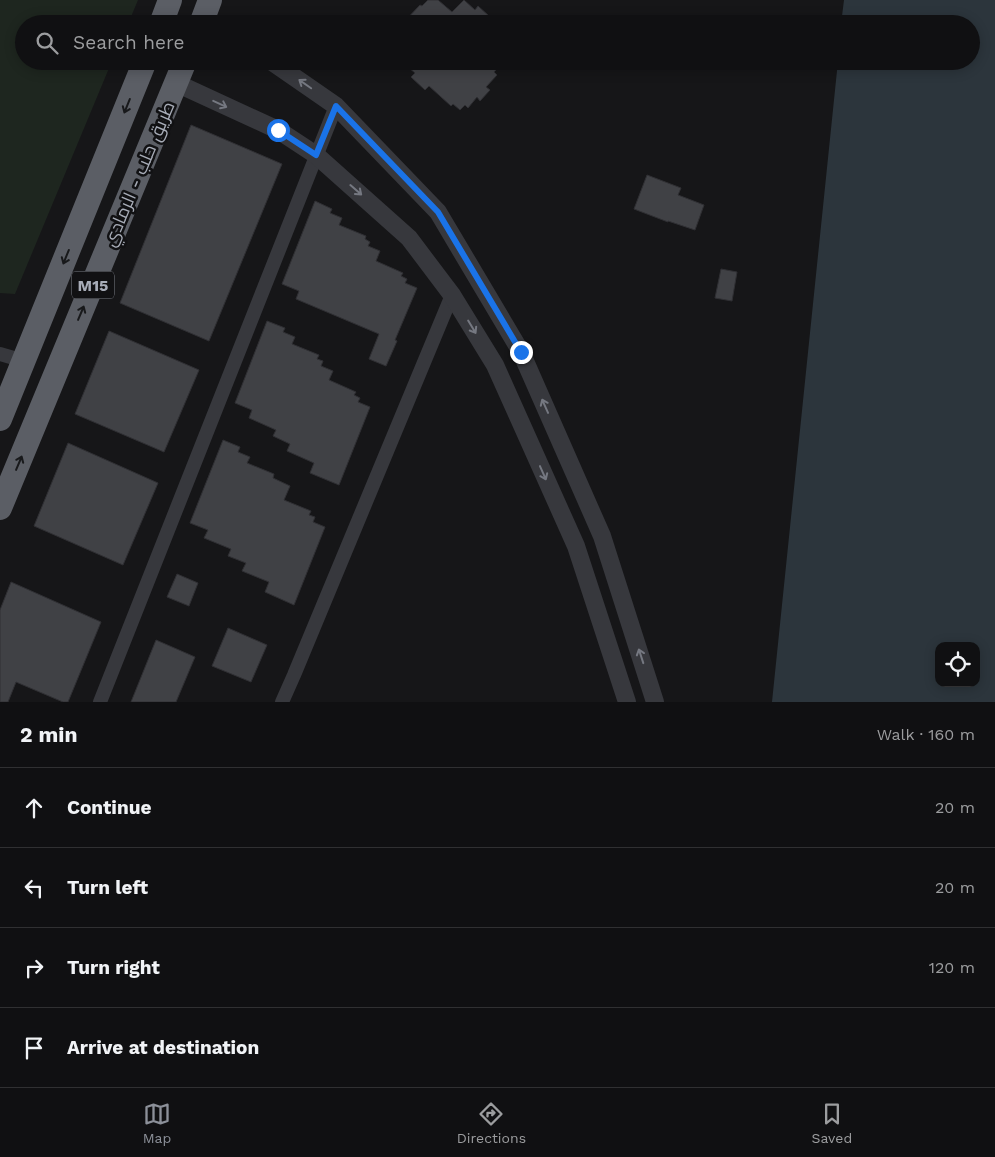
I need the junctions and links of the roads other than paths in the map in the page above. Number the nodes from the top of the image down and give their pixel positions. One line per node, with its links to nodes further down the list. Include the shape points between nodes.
1 (170, 0): 2 (highway)
2 (164, 15)
3 (142, 70): 11 (highway, طريق حلب - الرمادي / M15, one-way to 11)
4 (181, 70): 6 (highway, طريق حلب - الرمادي / M15)
5 (284, 70): 7 (street, one-way to 5)
6 (176, 83): 8 (street, one-way to 8, via 278,130); 13 (highway, طريق حلب - الرمادي / M15, one-way to 6)
7 (336, 106): 8 (street); 17 (street, one-way to 7, via 602,536 521,352 438,212)
8 (316, 155): 9 (street, one-way to 9, via 409,238); 14 (street)
9 (452, 295): 15 (street); 16 (street, one-way to 16, via 494,365 576,546)
10 (0, 354): 11 (street)
11 (24, 361): 12 (highway, طريق حلب - الرمادي / M15)
12 (0, 419)
13 (0, 508)
14 (100, 702)
15 (282, 702)
16 (627, 702)
17 (655, 702)

